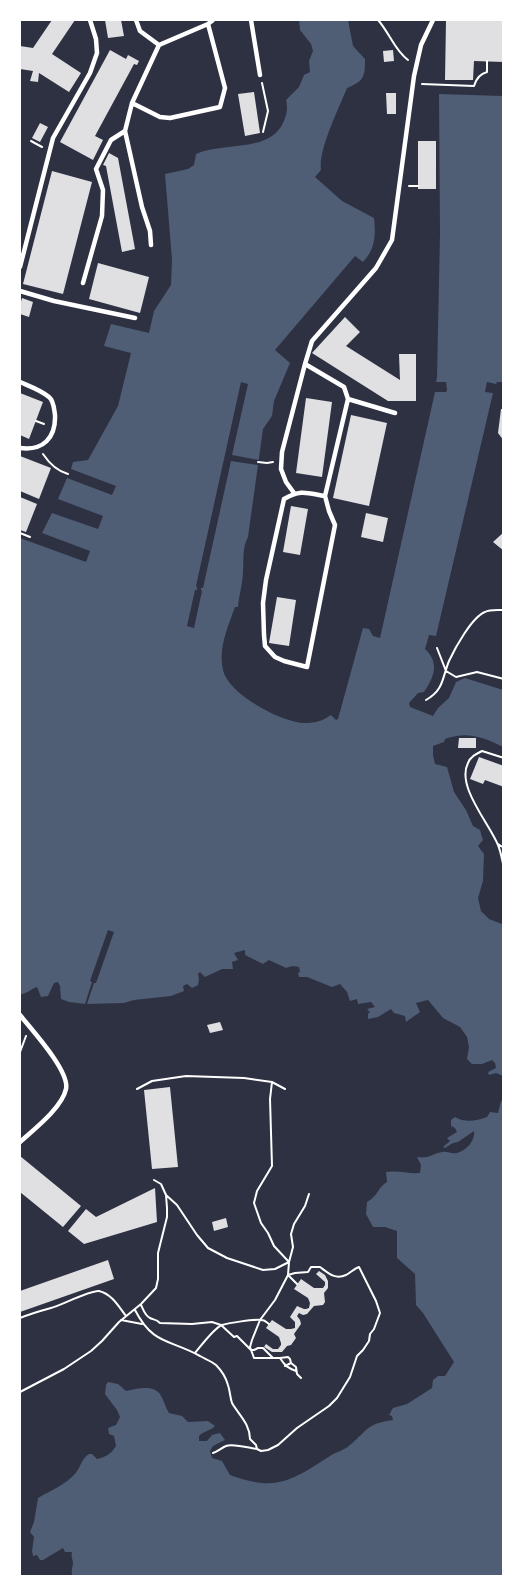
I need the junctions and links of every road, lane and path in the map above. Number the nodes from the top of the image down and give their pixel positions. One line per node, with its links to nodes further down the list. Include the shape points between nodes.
1 (90, 20): 17 (lane, via 98,53 53,138)
2 (136, 20): 8 (lane, via 140,31)
3 (213, 20): 7 (lane)
4 (251, 20): 11 (lane)
5 (378, 20): 10 (path, via 405,59)
6 (433, 20): 10 (lane)
7 (208, 24): 8 (lane); 13 (lane, via 225,88 220,107 170,118)
8 (159, 45): 13 (lane)
9 (487, 61): 12 (path, via 487,72 480,74 474,86)
10 (417, 64): 12 (lane)
11 (260, 75): 15 (path, via 268,111)
12 (413, 84): 21 (lane, via 392,240 376,268 312,341)
13 (132, 103): 14 (lane)
14 (125, 131): 16 (lane); 18 (lane, via 111,140 96,169 103,190 102,216)
15 (263, 132)
16 (151, 245)
17 (20, 267)
18 (83, 283)
19 (20, 291): 20 (lane)
20 (135, 318)
21 (305, 364): 23 (lane, via 345,387); 29 (lane)
22 (20, 382): 27 (lane, via 51,398 54,405 55,428)
23 (348, 399): 24 (lane); 33 (lane)
24 (394, 413)
25 (36, 421): 26 (path)
26 (43, 423)
27 (38, 446): 28 (lane); 31 (path, via 54,467)
28 (20, 448)
29 (281, 460): 30 (path); 32 (lane, via 286,482)
30 (258, 462)
31 (68, 474)
32 (294, 493): 33 (lane); 33 (lane, via 284,499 266,580 264,635 265,646 275,657 307,667 335,525)
33 (325, 496)
34 (20, 533): 35 (path)
35 (30, 537)
36 (504, 610): 38 (path, via 485,612 475,619)
37 (437, 648): 38 (path)
38 (446, 671): 39 (path, via 456,677 477,672); 40 (path, via 435,695)
39 (504, 679)
40 (426, 700)
41 (504, 758): 42 (path, via 482,751 473,756 465,771 466,786)
42 (498, 844): 43 (path); 44 (path)
43 (504, 848)
44 (504, 868)
45 (20, 1015): 46 (lane)
46 (31, 1028): 47 (path); 51 (lane, via 60,1068 66,1091 58,1105)
47 (20, 1052)
48 (272, 1082): 49 (path, via 186,1076 152,1081); 50 (path); 55 (path, via 272,1166 254,1203 273,1246)
49 (137, 1089)
50 (285, 1089)
51 (20, 1142)
52 (154, 1180): 54 (path)
53 (309, 1194): 55 (path, via 291,1234)
54 (166, 1195): 55 (path, via 208,1248 263,1270); 58 (path, via 167,1217 158,1253 156,1288)
55 (289, 1262): 56 (path)
56 (288, 1275): 57 (path); 63 (path); 78 (path, via 320,1267 337,1277 359,1267 380,1313 337,1398 278,1445 268,1450)
57 (297, 1284)
58 (141, 1305): 59 (path); 66 (path, via 149,1318 160,1323)
59 (135, 1310): 60 (path); 64 (path)
60 (126, 1316): 61 (path, via 108,1294 92,1291); 62 (path)
61 (20, 1318)
62 (121, 1320): 64 (path); 77 (path, via 91,1351)
63 (260, 1320): 65 (path); 66 (path); 67 (path)
64 (142, 1324): 68 (path, via 160,1339)
65 (269, 1324)
66 (221, 1325): 67 (path); 68 (path)
67 (251, 1350): 69 (path, via 263,1348); 70 (path, via 254,1358)
68 (195, 1353): 78 (path, via 219,1370)
69 (268, 1354): 70 (path); 71 (path)
70 (267, 1358): 71 (path)
71 (273, 1358): 72 (path)
72 (280, 1358): 73 (path, via 288,1357); 74 (path)
73 (291, 1363): 74 (path); 75 (path)
74 (285, 1366): 75 (path)
75 (296, 1371): 76 (path)
76 (301, 1378)
77 (21, 1390)
78 (257, 1449): 79 (path, via 230,1444)
79 (213, 1453)

